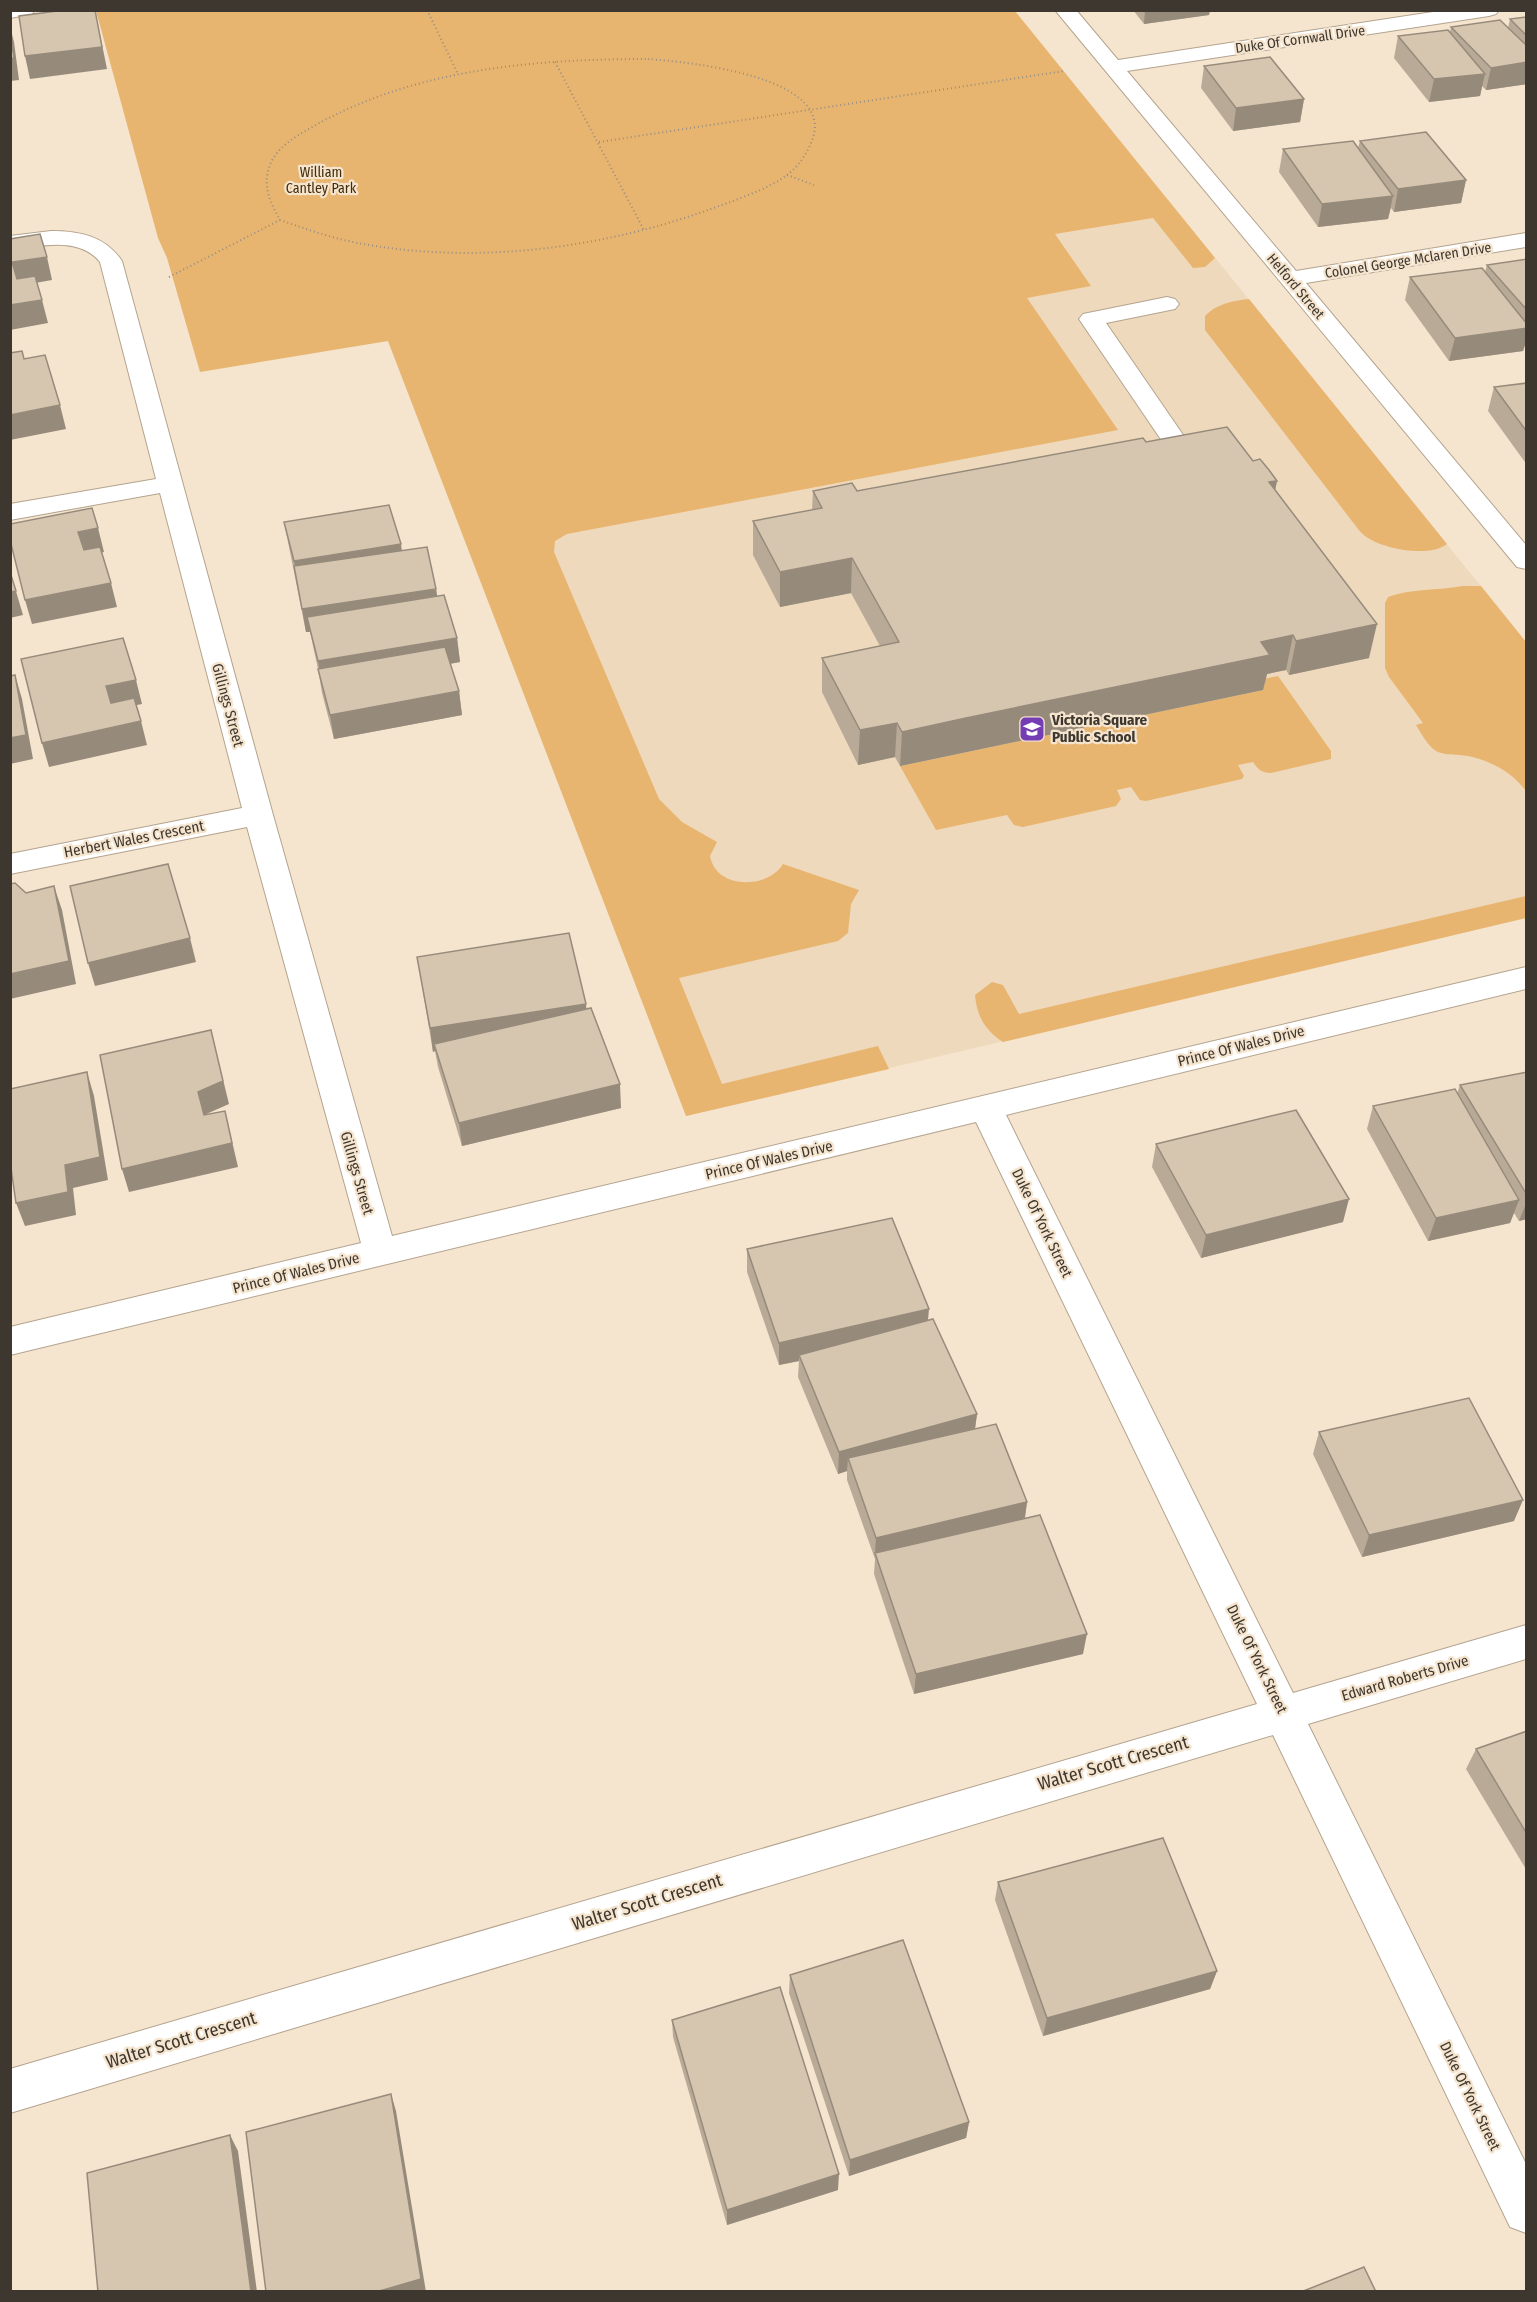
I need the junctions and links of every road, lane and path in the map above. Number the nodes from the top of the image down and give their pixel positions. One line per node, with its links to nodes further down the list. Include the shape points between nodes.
1 (25, 10): 5 (street)
2 (428, 10): 9 (path)
3 (1065, 10): 7 (street, Helford Street)
4 (1489, 10): 7 (street, Duke Of Cornwall Drive)
5 (10, 12)
6 (555, 62): 9 (path); 10 (path, via 664,60 717,67 757,76 789,91); 11 (path)
7 (1112, 67): 19 (street, Helford Street)
8 (1068, 70): 10 (path)
9 (458, 74): 14 (path, via 363,102 295,136 271,159 266,192)
10 (811, 109): 11 (path); 12 (path, via 816,127 807,151)
11 (600, 142): 15 (path)
12 (787, 175): 13 (path); 15 (path, via 695,216)
13 (814, 185)
14 (280, 220): 15 (path, via 359,244 432,254 516,250); 18 (path)
15 (644, 230)
16 (1527, 240): 19 (street, Colonel George Mclaren Drive)
17 (10, 243): 22 (street, Gillings Street, via 69,239 93,243 111,261)
18 (169, 277)
19 (1290, 279): 24 (street, Helford Street)
20 (1167, 304): 21 (street, via 1091,320)
21 (1188, 461)
22 (170, 484): 23 (street); 25 (street, Gillings Street)
23 (10, 512)
24 (1524, 553)
25 (258, 815): 26 (street, Herbert Wales Crescent); 29 (street, Gillings Street)
26 (10, 864)
27 (1527, 978): 28 (street, Prince Of Wales Drive)
28 (986, 1108): 29 (street, Prince Of Wales Drive); 32 (street, Duke Of York Street)
29 (380, 1252): 30 (street, Prince Of Wales Drive)
30 (10, 1341)
31 (1527, 1642): 32 (street, Edward Roberts Drive)
32 (1284, 1714): 33 (street, Walter Scott Crescent); 34 (street, Duke Of York Street)
33 (10, 2091)
34 (1527, 2211)

